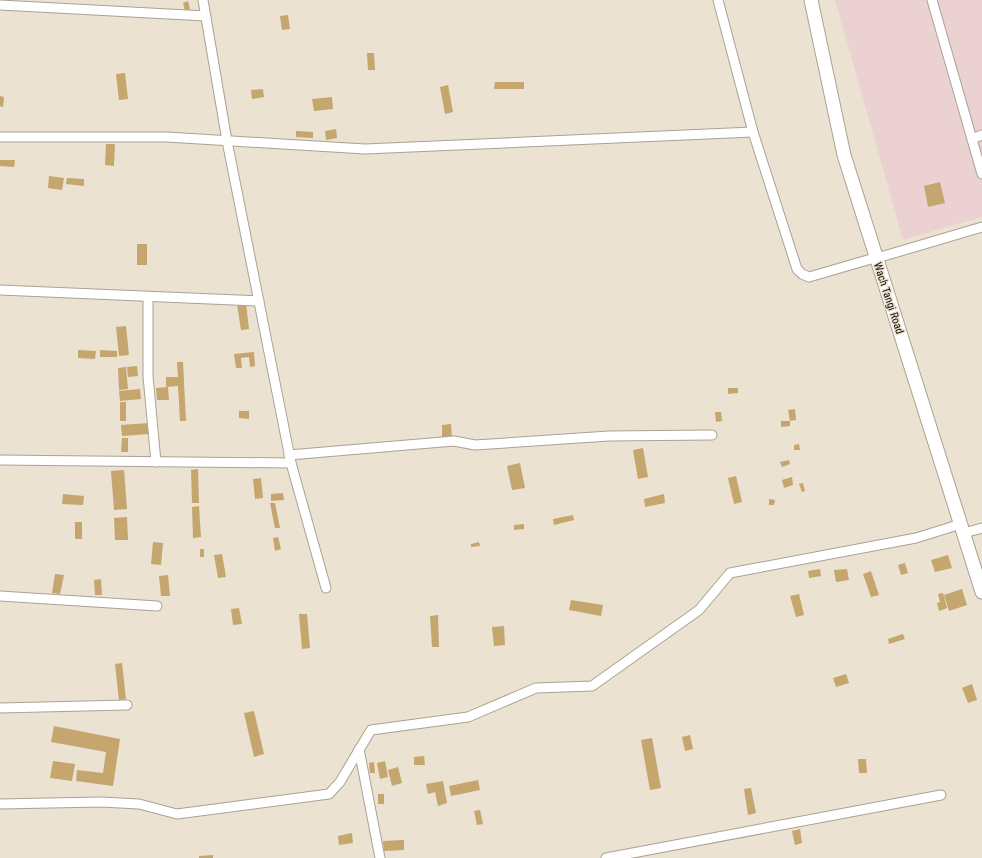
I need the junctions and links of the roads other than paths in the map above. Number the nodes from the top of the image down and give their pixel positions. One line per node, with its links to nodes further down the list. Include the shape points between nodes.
1 (203, 0): 6 (street)
2 (718, 0): 7 (street)
3 (811, 0): 14 (main road, Wach Tangi Road, via 844,155)
4 (932, 0): 10 (street)
5 (0, 6): 6 (street)
6 (206, 16): 11 (street)
7 (753, 132): 11 (street, via 365,149); 14 (street, via 797,268 802,274 809,277)
8 (982, 135): 10 (street)
9 (0, 137): 11 (street, via 167,137)
10 (972, 139): 12 (street)
11 (227, 141): 17 (street)
12 (982, 174)
13 (982, 227): 14 (street)
14 (874, 259): 22 (main road, Wach Tangi Road)
15 (0, 290): 16 (street)
16 (148, 297): 17 (street); 21 (street, via 148,376)
17 (259, 301): 19 (street)
18 (712, 436): 19 (street, via 609,436 475,445 454,441)
19 (290, 459): 21 (street); 24 (street)
20 (0, 460): 21 (street)
21 (156, 462)
22 (963, 528): 23 (street); 25 (main road, Wach Tangi Road); 30 (street, via 730,573 699,610 592,686 536,688 468,717 371,730)
23 (982, 528)
24 (326, 588)
25 (982, 592)
26 (0, 596): 27 (street)
27 (157, 606)
28 (127, 705): 29 (street)
29 (0, 708)
30 (359, 749): 32 (street, via 340,782 329,794 177,814 139,804); 33 (street)
31 (941, 795): 34 (street)
32 (0, 804)
33 (380, 858)
34 (606, 858)

